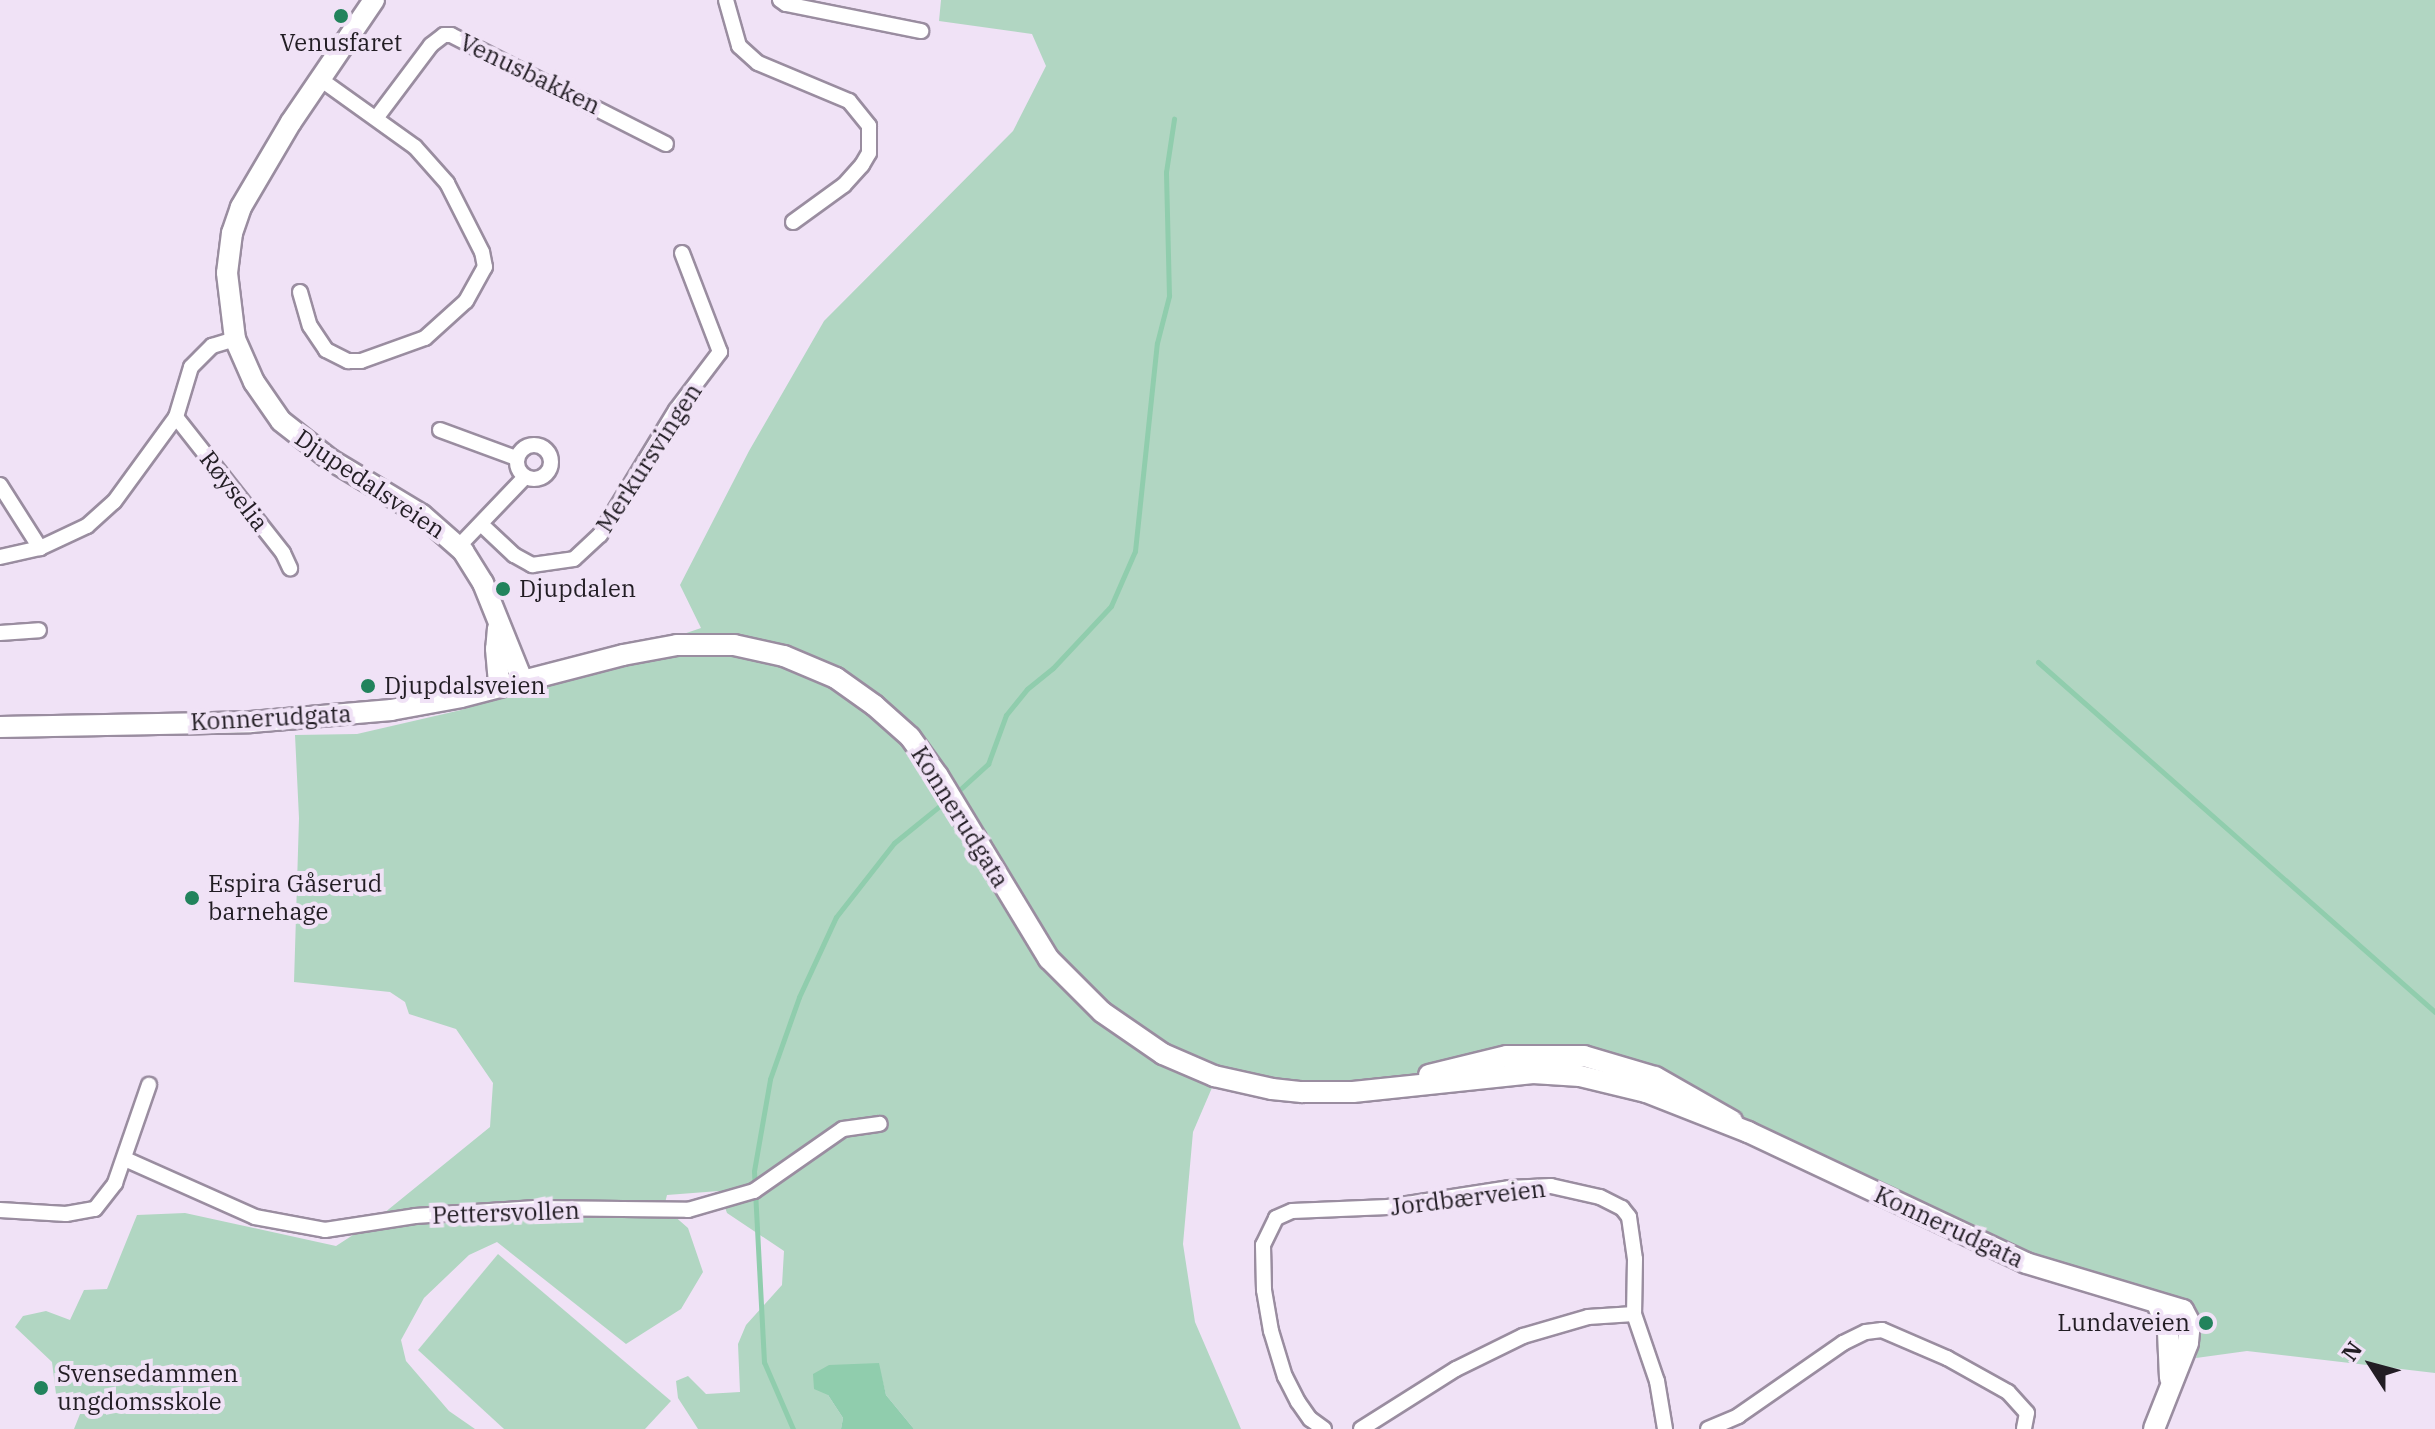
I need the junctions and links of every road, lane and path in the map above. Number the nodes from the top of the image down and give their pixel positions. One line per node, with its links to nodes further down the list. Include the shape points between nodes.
1 (374, 0): 5 (main road, Djupedalsveien)
2 (726, 0): 8 (street, via 739,46 758,63 849,101 869,126 869,153 862,165)
3 (780, 0): 4 (street)
4 (921, 31)
5 (320, 79): 6 (street); 11 (main road, Djupedalsveien, via 260,172 235,222 227,289)
6 (377, 117): 7 (street, Venusbakken, via 431,45 451,35); 10 (street, via 415,147 447,183 485,267 466,301 425,338 361,361 332,355 319,342)
7 (666, 144)
8 (793, 222)
9 (682, 253): 17 (street, Merkursvingen, via 720,352 676,410 600,535 574,559 532,565)
10 (300, 292)
11 (235, 339): 12 (street, via 212,346 191,367); 18 (main road, Djupedalsveien, via 254,382 281,421 331,460 422,515)
12 (176, 417): 19 (street, via 114,502 87,526); 21 (street, Røyselia)
13 (440, 430): 14 (street)
14 (516, 458): 15 (street); 15 (street, via 527,445 544,447 550,454 542,477)
15 (525, 477): 17 (street)
16 (0, 485): 19 (street)
17 (482, 525): 18 (street)
18 (459, 546): 22 (main road, Djupedalsveien, via 483,583)
19 (40, 548): 20 (street)
20 (0, 557)
21 (290, 568)
22 (498, 628): 25 (main road, Djupedalsveien); 26 (main road, Djupedalsveien)
23 (39, 630): 24 (street)
24 (0, 633)
25 (523, 682): 26 (main road, Konnerudgata); 38 (main road, Konnerudgata, via 677,645 762,649 807,664 855,690 910,737 1049,959 1081,995 1122,1028 1187,1065 1272,1089 1327,1093 1533,1073 1580,1076 1646,1092 1748,1132 2026,1263 2157,1303 2168,1332 2170,1382)
26 (499, 687): 27 (main road, Konnerudgata, via 438,702 331,717)
27 (0, 727)
28 (149, 1085): 30 (street)
29 (880, 1124): 30 (street, Pettersvollen, via 843,1129 754,1191 688,1210 535,1208 415,1216 325,1230 255,1217)
30 (125, 1159): 31 (street, via 110,1194 89,1212)
31 (0, 1210)
32 (1634, 1314): 33 (street, Jordbærveien, via 1629,1217 1622,1208 1579,1191 1509,1188 1388,1207 1292,1211 1276,1218 1268,1230 1264,1290 1285,1377 1310,1419); 34 (street, via 1588,1317 1498,1346); 35 (street, via 1657,1381)
33 (1324, 1429)
34 (1361, 1429)
35 (1665, 1429)
36 (1708, 1429): 37 (street, via 1738,1416 1843,1343 1882,1330 2008,1392 2027,1413)
37 (2024, 1429)
38 (2154, 1429)

